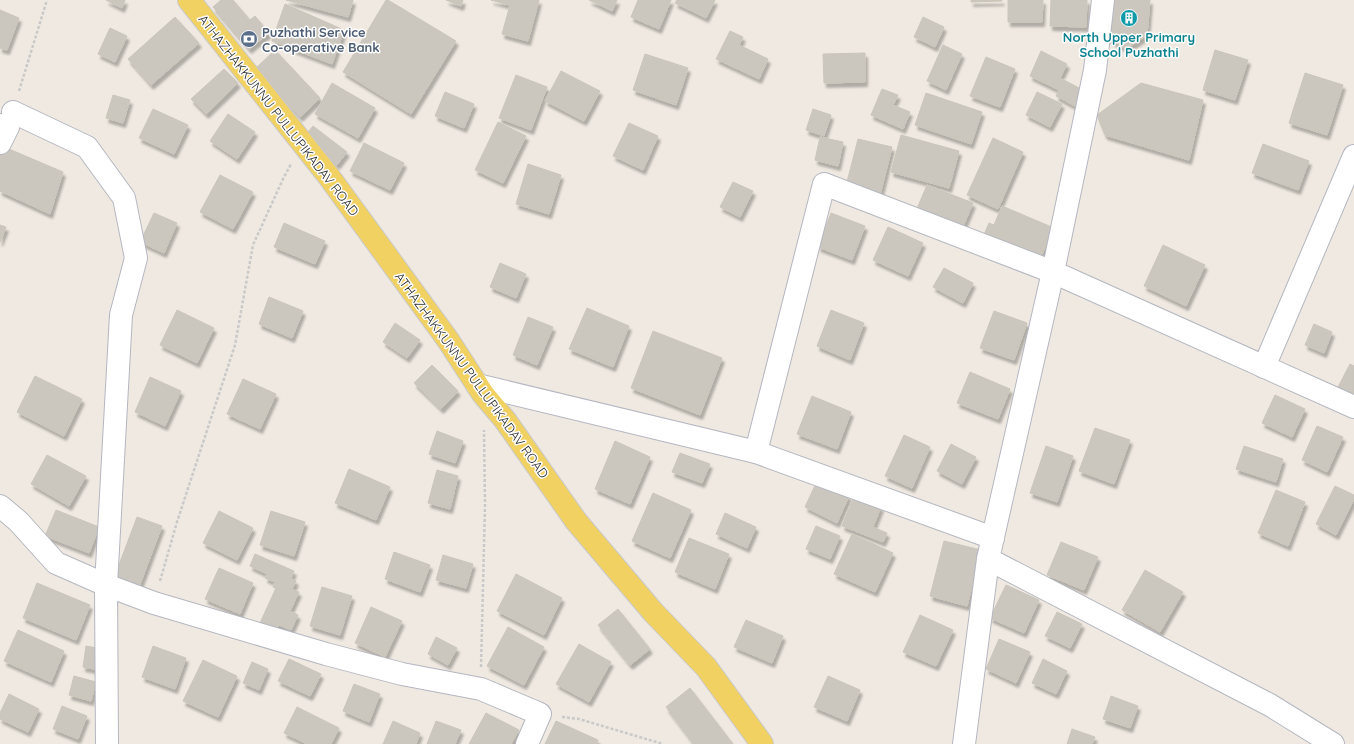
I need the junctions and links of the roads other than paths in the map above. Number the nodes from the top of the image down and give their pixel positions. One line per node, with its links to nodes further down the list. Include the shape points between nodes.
1 (189, 0): 7 (main road, ATHAZHAKKUNNU PULLUPIKADAV ROAD, via 327,174 443,333)
2 (1103, 0): 5 (street, via 1095,70)
3 (5, 127): 13 (street, via 87,148 124,198 136,258 121,315)
4 (1354, 156): 6 (street)
5 (1053, 272): 6 (street); 9 (street, via 824,184); 11 (street)
6 (1264, 367): 8 (street)
7 (480, 390): 9 (street); 16 (main road, ATHAZHAKKUNNU PULLUPIKADAV ROAD, via 505,420 576,521 653,612 706,666)
8 (1354, 407)
9 (756, 452): 11 (street)
10 (0, 506): 13 (street, via 18,521 56,563)
11 (993, 538): 12 (street)
12 (988, 559): 17 (street); 18 (street, via 1270,705)
13 (106, 585): 14 (street); 15 (street, via 326,654 402,674 481,689 540,714)
14 (107, 744)
15 (526, 744)
16 (762, 744)
17 (964, 744)
18 (1333, 744)

